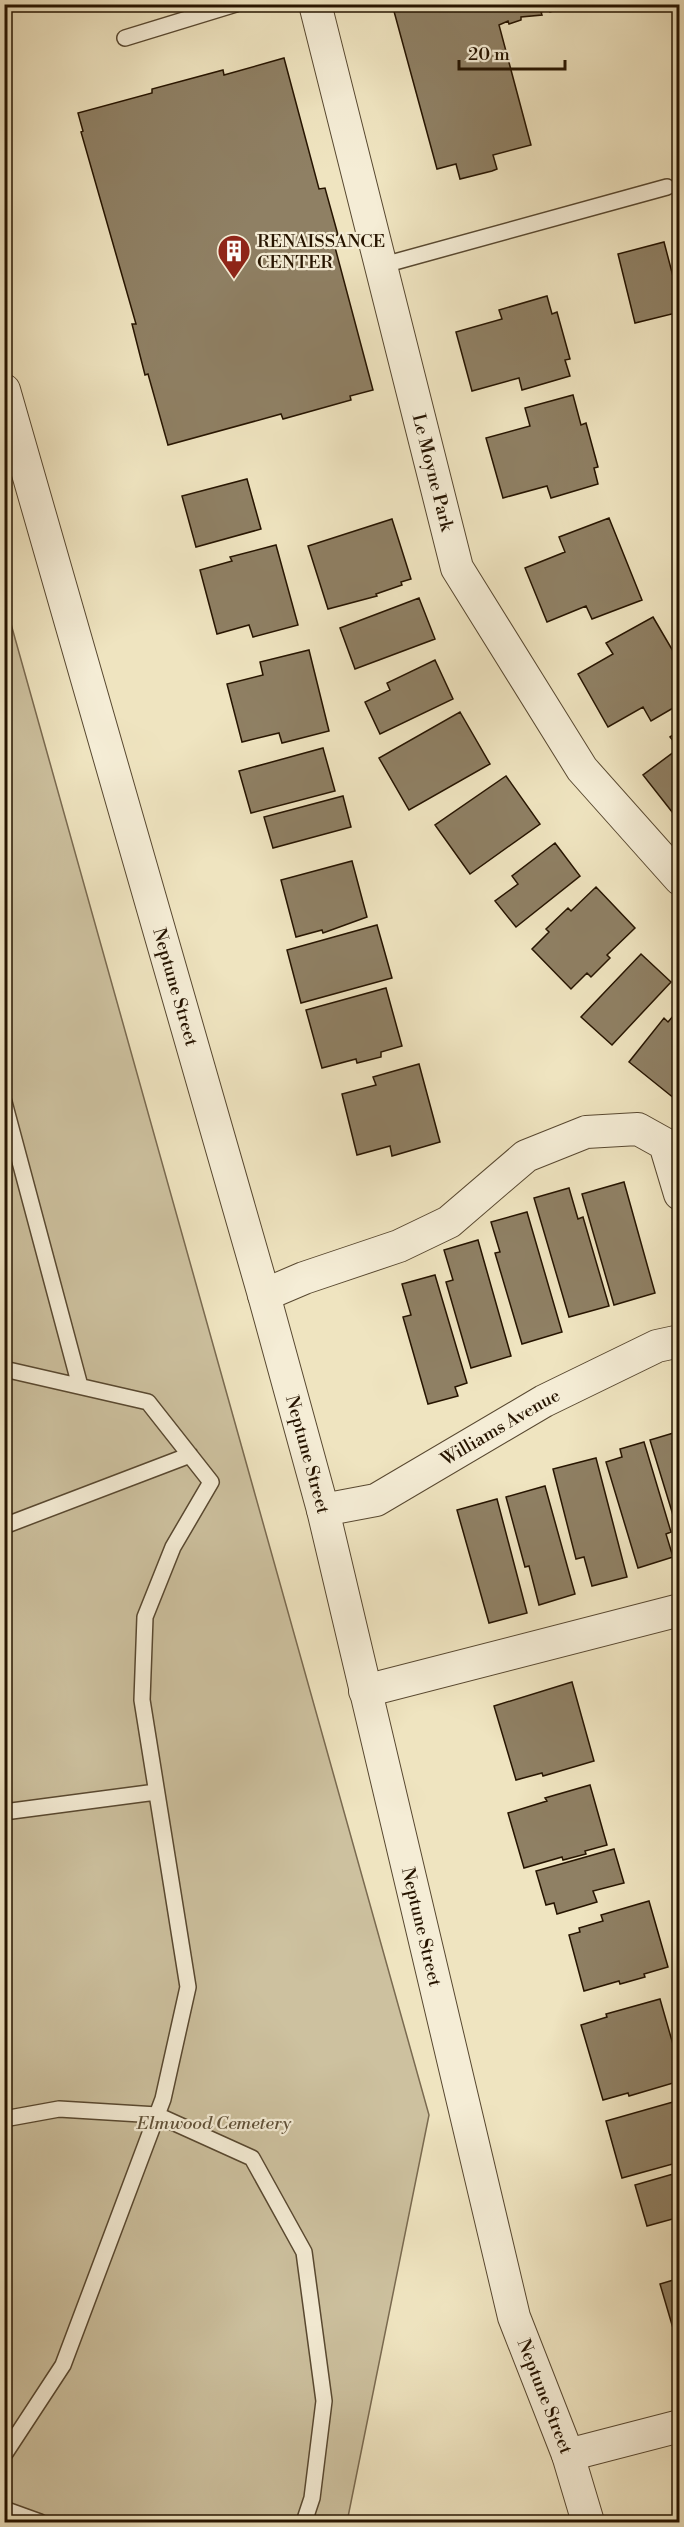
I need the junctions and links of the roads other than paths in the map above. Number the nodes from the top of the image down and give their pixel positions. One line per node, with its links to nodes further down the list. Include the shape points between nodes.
1 (236, 4): 3 (lane)
2 (315, 4): 5 (street, Le Moyne Park)
3 (124, 38)
4 (667, 187): 5 (lane)
5 (380, 266): 7 (street, Le Moyne Park, via 457,568 582,769)
6 (4, 390): 10 (street, Neptune Street)
7 (680, 879)
8 (4, 1102): 13 (lane)
9 (680, 1194): 10 (street, via 665,1144 638,1129 586,1132 526,1156 449,1222 399,1246)
10 (264, 1295): 15 (street, Neptune Street)
11 (680, 1341): 15 (street, Williams Avenue, via 657,1346 544,1401 376,1500)
12 (4, 1369): 13 (lane)
13 (80, 1386): 14 (lane, via 148,1401)
14 (190, 1455): 16 (lane); 19 (lane, via 211,1482 173,1548 145,1617 142,1700)
15 (323, 1510): 18 (street, Neptune Street)
16 (4, 1526)
17 (680, 1610): 18 (street)
18 (365, 1691): 25 (street, Neptune Street, via 514,2317)
19 (156, 1792): 20 (lane); 21 (lane, via 188,1987)
20 (4, 1812)
21 (157, 2115): 22 (lane, via 59,2109); 24 (lane, via 63,2365); 28 (lane, via 252,2158 304,2252 324,2402 312,2498)
22 (4, 2119)
23 (680, 2426): 25 (street)
24 (4, 2455)
25 (568, 2455): 29 (street, Neptune Street)
26 (4, 2509): 27 (lane)
27 (40, 2523)
28 (304, 2523)
29 (588, 2523)

